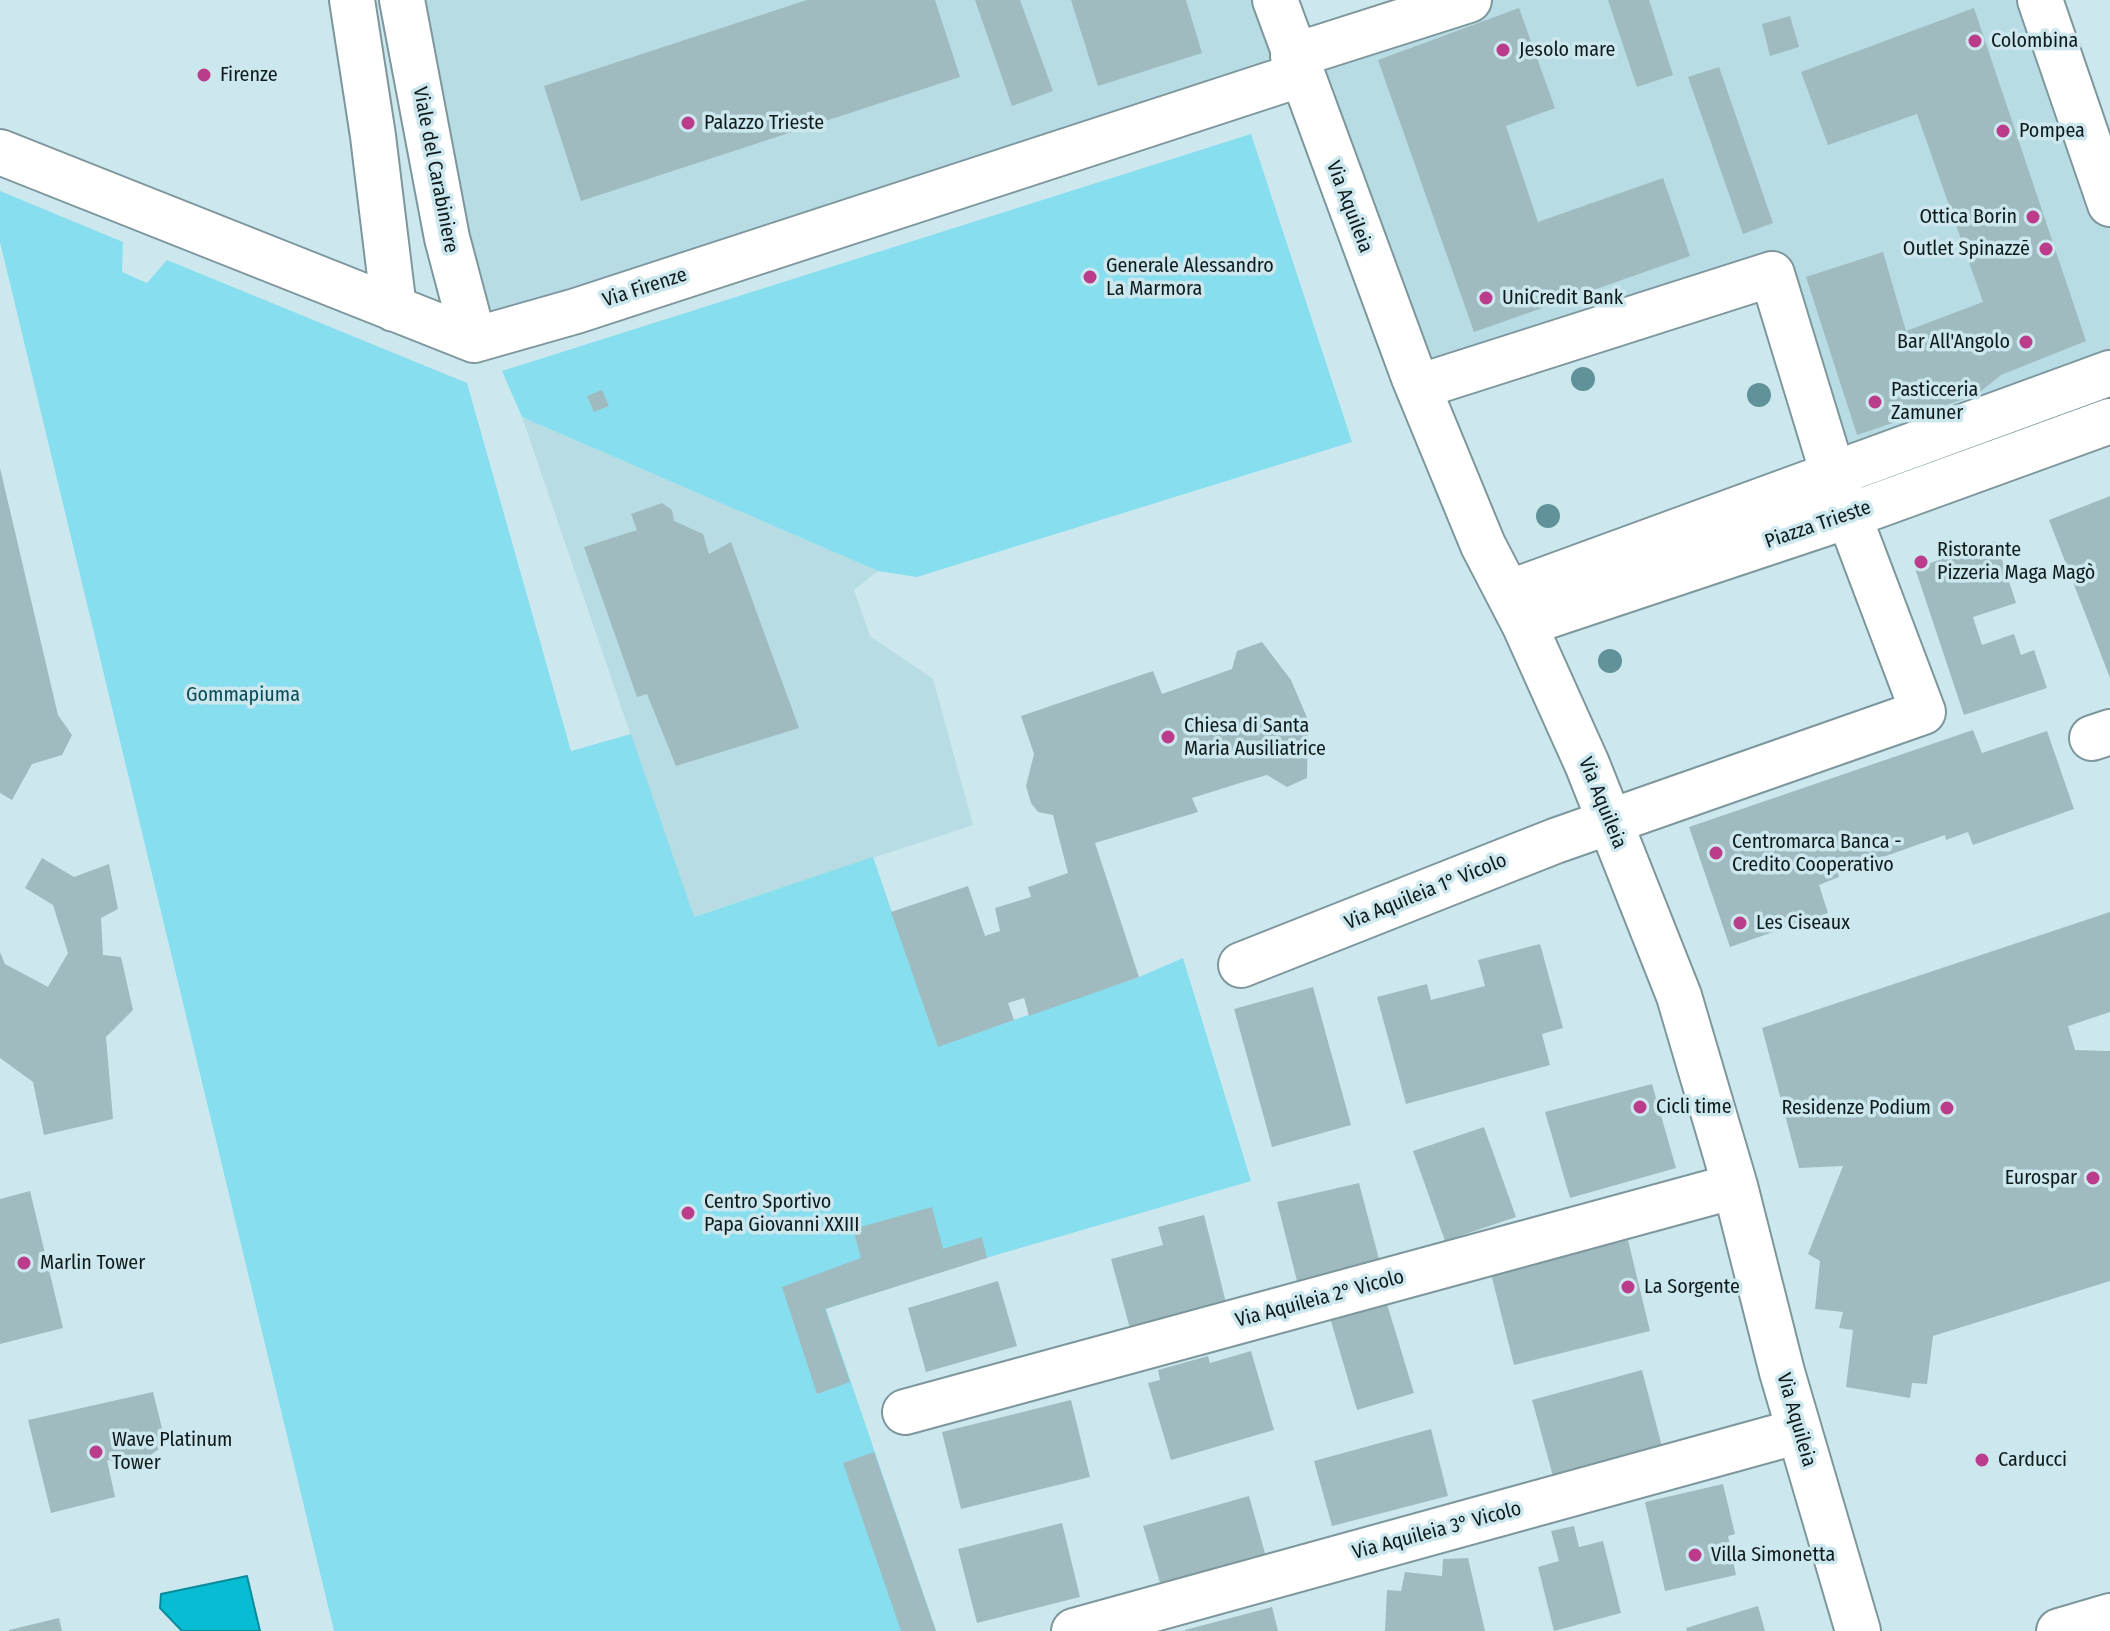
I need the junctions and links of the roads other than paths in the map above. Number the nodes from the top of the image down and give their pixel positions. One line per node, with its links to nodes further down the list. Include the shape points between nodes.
1 (352, 0): 9 (street)
2 (402, 0): 10 (street, Viale del Carabiniere, via 447,238)
3 (1275, 0): 6 (street, Via Aquileia)
4 (1469, 0): 6 (street, Via Firenze)
5 (2040, 0): 8 (street)
6 (1296, 65): 10 (street, Via Firenze, via 591,306); 12 (street, Via Aquileia)
7 (0, 152): 9 (street)
8 (2110, 204)
9 (394, 309): 10 (street)
10 (474, 340)
11 (2110, 373): 14 (street, Piazza Trieste)
12 (1415, 381): 14 (street, via 1781,259); 16 (street, Via Aquileia, via 1466,506)
13 (2110, 421): 15 (street, Piazza Trieste)
14 (1842, 472): 15 (street); 16 (street, Piazza Trieste)
15 (1851, 515): 16 (street, Piazza Trieste); 17 (street, Via Aquileia 1° Vicolo, via 1923,712)
16 (1516, 608): 17 (street, Via Aquileia)
17 (1611, 822): 18 (street, Via Aquileia 1° Vicolo); 19 (street, Via Aquileia, via 1679,996)
18 (1241, 965)
19 (1735, 1186): 20 (street, Via Aquileia 2° Vicolo); 21 (street, Via Aquileia)
20 (905, 1412)
21 (1799, 1431): 23 (street, Via Aquileia 3° Vicolo); 24 (street, Via Aquileia)
22 (2110, 1616): 25 (street)
23 (1074, 1631)
24 (1858, 1631)
25 (2059, 1631)

